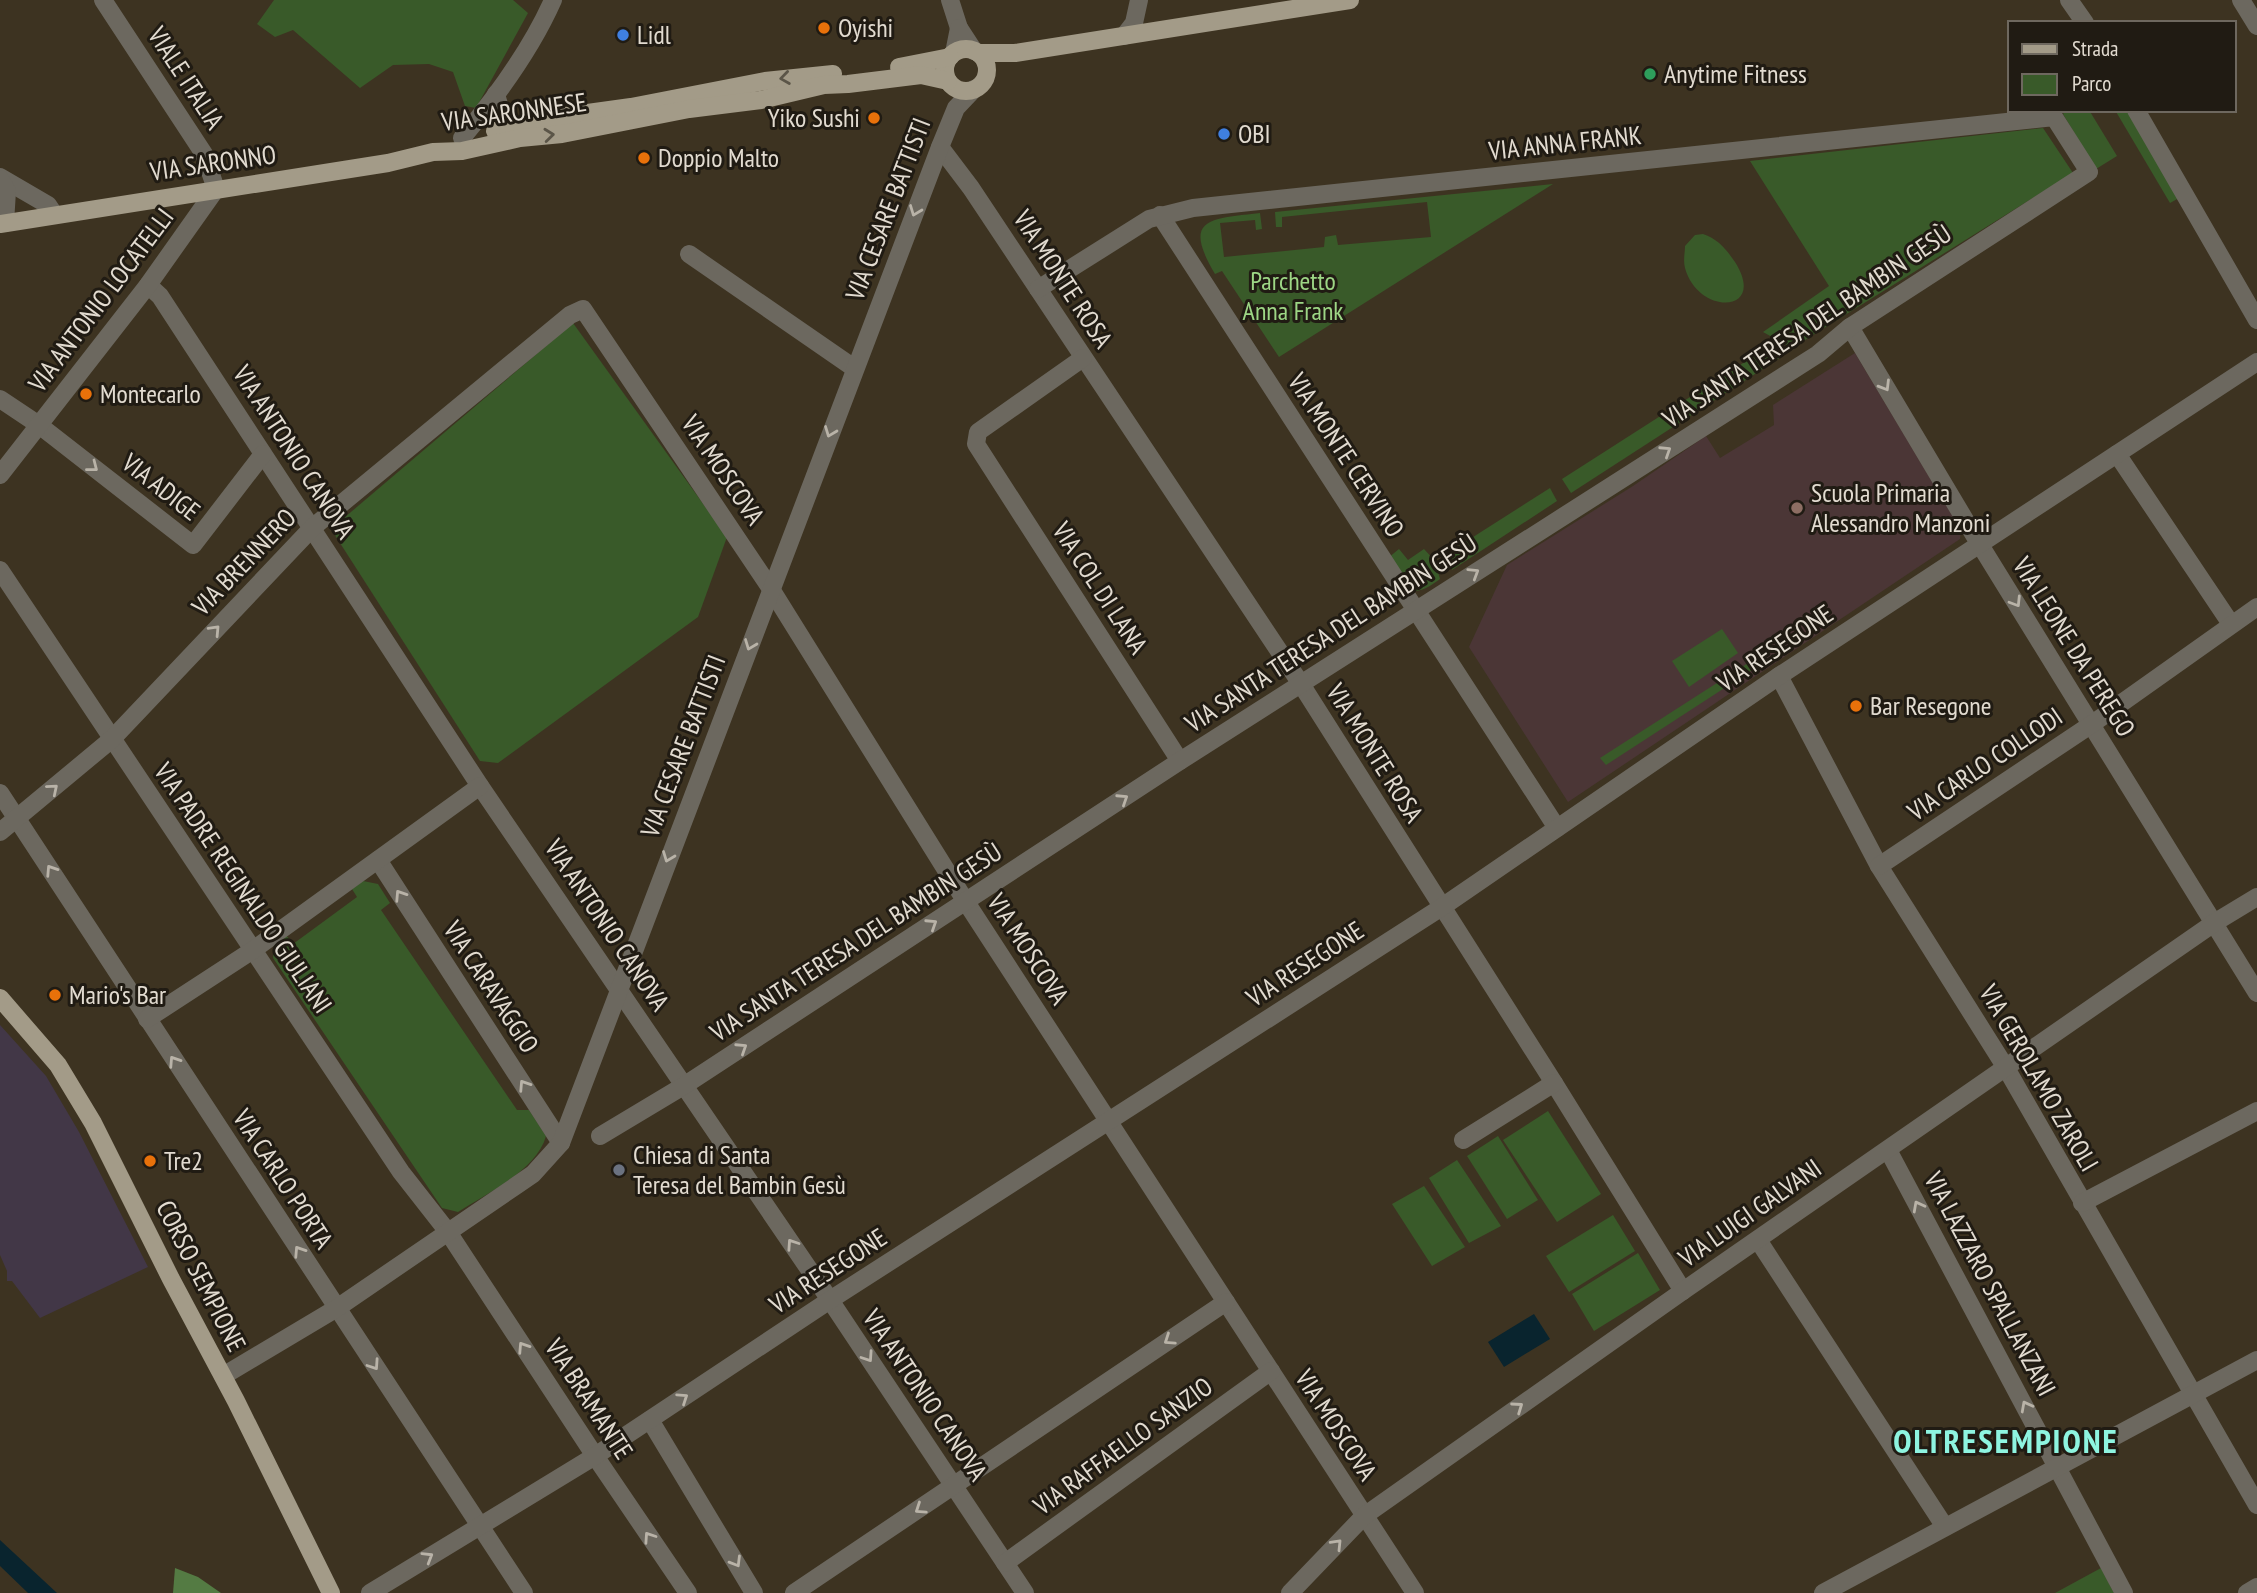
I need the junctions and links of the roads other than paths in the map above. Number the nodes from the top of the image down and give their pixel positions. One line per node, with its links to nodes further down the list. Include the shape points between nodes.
1 (103, 0): 27 (street, VIALE ITALIA, via 204,154)
2 (553, 0): 18 (street)
3 (950, 0): 10 (street)
4 (1139, 0): 11 (street, via 1134,23)
5 (1347, 0): 11 (main road, VIA SARONNESE)
6 (2069, 0): 8 (street)
7 (2241, 0): 9 (street)
8 (2082, 13)
9 (2257, 26)
10 (959, 28): 12 (street); 14 (street)
11 (1124, 36): 13 (main road, VIA SARONNESE)
12 (976, 52): 13 (main road, VIA SARONNESE); 14 (main road, VIA SARONNESE, via 965,49); 15 (main road)
13 (1015, 54): 15 (main road, VIA SARONNESE)
14 (952, 55): 16 (main road, via 945,69); 21 (main road, VIA SARONNESE, one-way to 21, via 870,71 777,79)
15 (987, 72): 17 (main road, VIA SARONNESE)
16 (951, 84): 17 (main road, VIA SARONNESE, via 963,91); 19 (street, VIA CESARE BATTISTI); 24 (main road, VIA SARONNESE, one-way to 16, via 761,100 824,85 921,75)
17 (974, 89): 19 (street, VIA CESARE BATTISTI)
18 (496, 94): 21 (street, via 506,120); 22 (street)
19 (956, 108): 23 (street, VIA CESARE BATTISTI)
20 (2137, 112): 35 (street)
21 (520, 126): 22 (main road, VIA SARONNESE)
22 (462, 138): 24 (main road, VIA SARONNESE)
23 (940, 147): 33 (street, VIA MONTE ROSA); 39 (street, VIA CESARE BATTISTI, one-way to 39)
24 (433, 152): 27 (main road, VIA SARONNO)
25 (2089, 172): 29 (street, VIA ANNA FRANK, via 2054,117); 36 (street, VIA SANTA TERESA DEL BAMBIN GESÙ)
26 (0, 178): 28 (street, via 48,205); 30 (street, via 7,191)
27 (216, 189): 28 (main road, VIA SARONNO); 32 (street, VIA ANTONIO LOCATELLI)
28 (54, 214): 30 (main road, VIA SARONNO)
29 (1160, 215): 33 (street, VIA ANNA FRANK, via 1138,224); 50 (street, VIA MONTE CERVINO)
30 (3, 223)
31 (689, 254): 39 (street)
32 (148, 285): 41 (street, VIA ANTONIO LOCATELLI); 42 (street, VIA ANTONIO CANOVA, via 160,296)
33 (1038, 289): 37 (street, VIA MONTE ROSA)
34 (570, 315): 45 (street, VIA BRENNERO); 48 (street, VIA MOSCOVA, via 583,309)
35 (2257, 320)
36 (1850, 327): 46 (street, VIA LEONE DA PEREGO, one-way to 46); 50 (street, VIA SANTA TERESA DEL BAMBIN GESÙ, one-way to 36, via 1818,354)
37 (1083, 358): 53 (street, VIA MONTE ROSA); 56 (street, VIA COL DI LANA, via 978,432 976,444)
38 (2257, 362): 43 (street, VIA RESEGONE)
39 (854, 368): 48 (street, VIA CESARE BATTISTI, one-way to 48)
40 (0, 398): 41 (street)
41 (39, 425): 42 (street, VIA ADIGE, one-way to 42, via 193,545); 44 (street, VIA ANTONIO LOCATELLI)
42 (263, 454): 45 (street, VIA ANTONIO CANOVA)
43 (2117, 454): 46 (street, VIA RESEGONE); 51 (street)
44 (0, 475)
45 (312, 528): 55 (street, VIA BRENNERO, one-way to 45); 57 (street, VIA ANTONIO CANOVA)
46 (1980, 543): 52 (street, VIA RESEGONE); 54 (street, VIA LEONE DA PEREGO, one-way to 54)
47 (0, 570): 55 (street, VIA PADRE REGINALDO GIULIANI)
48 (771, 589): 65 (street, VIA MOSCOVA); 69 (street, VIA CESARE BATTISTI, one-way to 69)
49 (2257, 607): 51 (street, VIA CARLO COLLODI)
50 (1416, 610): 53 (street, VIA SANTA TERESA DEL BAMBIN GESÙ); 60 (street, VIA MONTE CERVINO)
51 (2231, 624): 54 (street, VIA CARLO COLLODI)
52 (1779, 676): 60 (street, VIA RESEGONE); 63 (street, VIA GEROLAMO ZAROLI)
53 (1301, 684): 56 (street, VIA SANTA TERESA DEL BAMBIN GESÙ); 66 (street, VIA MONTE ROSA)
54 (2092, 724): 63 (street, VIA CARLO COLLODI); 67 (street, VIA LEONE DA PEREGO)
55 (112, 739): 59 (street, VIA BRENNERO, one-way to 55); 68 (street, VIA PADRE REGINALDO GIULIANI)
56 (1180, 761): 65 (street, VIA SANTA TERESA DEL BAMBIN GESÙ, one-way to 56)
57 (480, 786): 62 (street); 69 (street, VIA ANTONIO CANOVA)
58 (0, 793): 59 (street, VIA CARLO PORTA)
59 (18, 819): 61 (street, VIA BRENNERO); 72 (street, VIA CARLO PORTA, one-way to 59)
60 (1558, 828): 66 (street, VIA RESEGONE)
61 (0, 832)
62 (377, 860): 68 (street); 80 (street, VIA CARAVAGGIO, one-way to 62)
63 (1879, 866): 73 (street, VIA GEROLAMO ZAROLI)
64 (2257, 897): 67 (street, VIA LUIGI GALVANI)
65 (966, 902): 75 (street, VIA SANTA TERESA DEL BAMBIN GESÙ, one-way to 65); 77 (street, VIA MOSCOVA)
66 (1442, 906): 74 (street, VIA MONTE ROSA); 77 (street, VIA RESEGONE)
67 (2214, 923): 70 (street, VIA LEONE DA PEREGO); 73 (street, VIA LUIGI GALVANI)
68 (253, 950): 72 (street); 83 (street, VIA PADRE REGINALDO GIULIANI, via 401,1172)
69 (618, 988): 75 (street, VIA ANTONIO CANOVA); 80 (street, VIA CESARE BATTISTI)
70 (2257, 993)
71 (0, 998): 91 (main road, CORSO SEMPIONE, via 58,1065 93,1123)
72 (147, 1019): 88 (street, VIA CARLO PORTA, one-way to 72)
73 (2006, 1068): 81 (street, VIA LUIGI GALVANI); 82 (street, VIA GEROLAMO ZAROLI)
74 (1554, 1083): 79 (street); 85 (street, VIA MONTE ROSA)
75 (685, 1086): 78 (street, VIA SANTA TERESA DEL BAMBIN GESÙ); 86 (street, VIA ANTONIO CANOVA, one-way to 75)
76 (2257, 1111): 82 (street)
77 (1109, 1122): 86 (street, VIA RESEGONE); 87 (street, VIA MOSCOVA)
78 (600, 1136)
79 (1463, 1140)
80 (561, 1143): 83 (street, via 533,1174)
81 (1888, 1150): 84 (street, VIA LUIGI GALVANI); 95 (street, VIA LAZZARO SPALLANZANI, one-way to 81)
82 (2082, 1203): 92 (street, VIA GEROLAMO ZAROLI)
83 (448, 1232): 88 (street); 94 (street, VIA BRAMANTE, one-way to 83)
84 (1758, 1240): 85 (street, VIA LUIGI GALVANI); 100 (street)
85 (1683, 1291): 98 (street, VIA LUIGI GALVANI, one-way to 85)
86 (830, 1300): 93 (street, VIA RESEGONE, one-way to 86); 96 (street, VIA ANTONIO CANOVA, one-way to 96)
87 (1226, 1301): 90 (street, VIA MOSCOVA); 96 (street, one-way to 96)
88 (337, 1308): 91 (street); 99 (street, VIA CARLO PORTA, one-way to 99)
89 (2257, 1360): 92 (street)
90 (1271, 1371): 98 (street, VIA MOSCOVA); 101 (street, VIA RAFFAELLO SANZIO)
91 (223, 1376): 104 (main road, CORSO SEMPIONE)
92 (2192, 1395): 95 (street); 97 (street, VIA GEROLAMO ZAROLI)
93 (650, 1420): 94 (street, VIA RESEGONE); 108 (street, one-way to 108)
94 (595, 1457): 99 (street, VIA RESEGONE); 107 (street, VIA BRAMANTE, one-way to 94)
95 (2058, 1466): 100 (street); 113 (street, VIA LAZZARO SPALLANZANI)
96 (954, 1486): 101 (street, VIA ANTONIO CANOVA); 103 (street, one-way to 103)
97 (2257, 1505)
98 (1364, 1516): 110 (street, VIA LUIGI GALVANI, one-way to 98); 111 (street, VIA MOSCOVA)
99 (481, 1525): 105 (street, VIA RESEGONE, one-way to 99); 106 (street, VIA CARLO PORTA)
100 (1945, 1527): 112 (street)
101 (1005, 1563): 109 (street, VIA ANTONIO CANOVA)
102 (2257, 1587): 114 (street)
103 (806, 1590)
104 (331, 1593)
105 (370, 1593)
106 (524, 1593)
107 (688, 1593)
108 (754, 1593)
109 (1025, 1593)
110 (1290, 1593)
111 (1415, 1593)
112 (1823, 1593)
113 (2124, 1593)
114 (2247, 1593)

